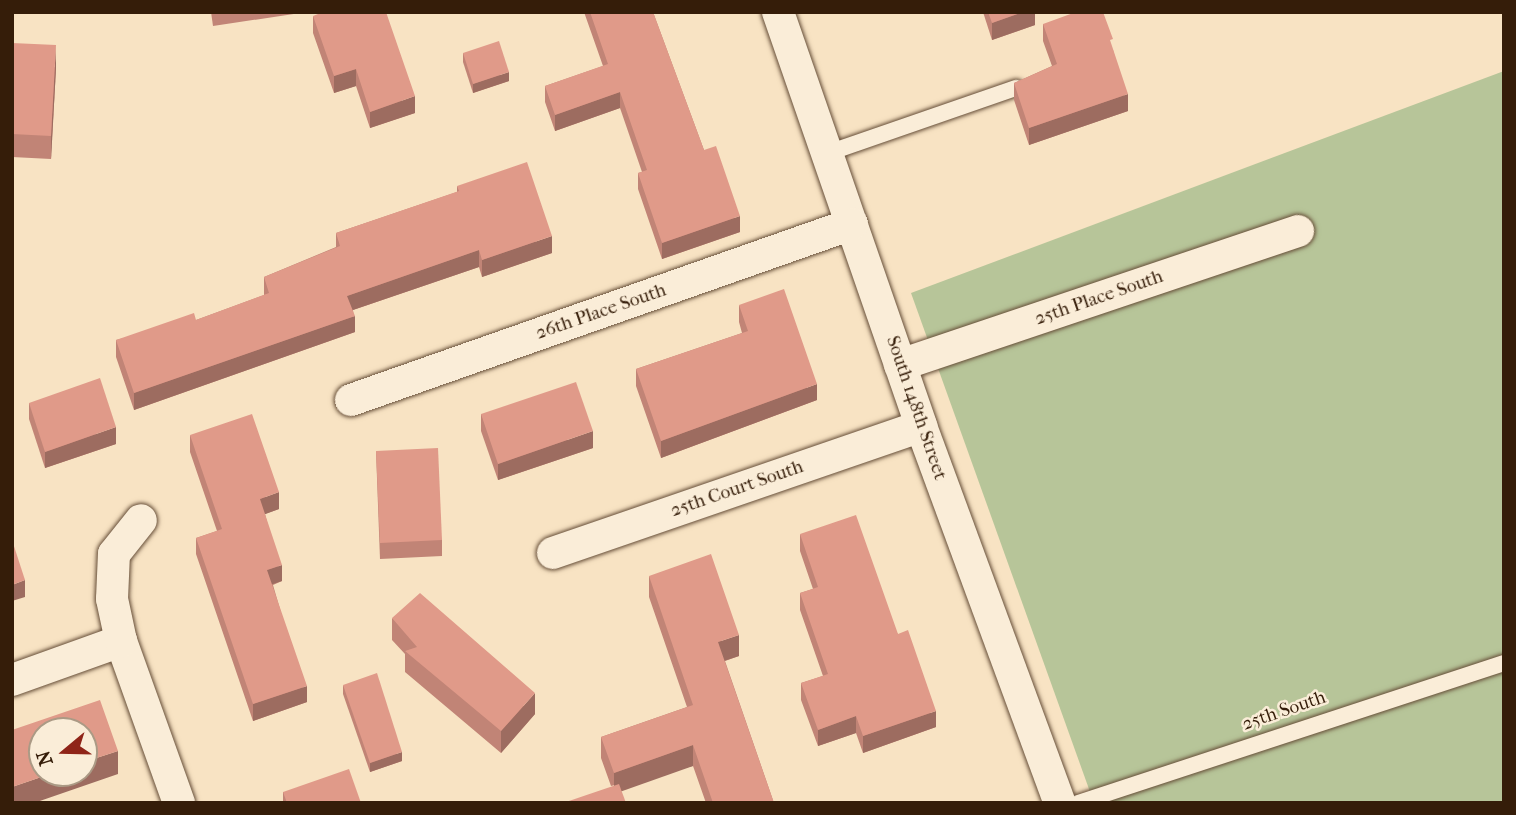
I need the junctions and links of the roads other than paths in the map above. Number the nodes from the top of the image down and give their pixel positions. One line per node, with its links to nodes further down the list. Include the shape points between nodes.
1 (778, 12): 3 (street, South 148th Street)
2 (1016, 88): 3 (lane)
3 (828, 153): 4 (street, South 148th Street)
4 (852, 224): 6 (street, South 148th Street); 7 (street, 26th Place South)
5 (1298, 231): 6 (street, 25th Place South)
6 (900, 365): 8 (street, South 148th Street)
7 (351, 400)
8 (921, 425): 10 (street, 25th Court South); 15 (street, South 148th Street)
9 (141, 520): 11 (street, via 114,554 112,599)
10 (553, 553)
11 (121, 641): 13 (street); 14 (street)
12 (1504, 663): 16 (lane, 25th South)
13 (12, 680)
14 (179, 803)
15 (1060, 803)
16 (1078, 803)

